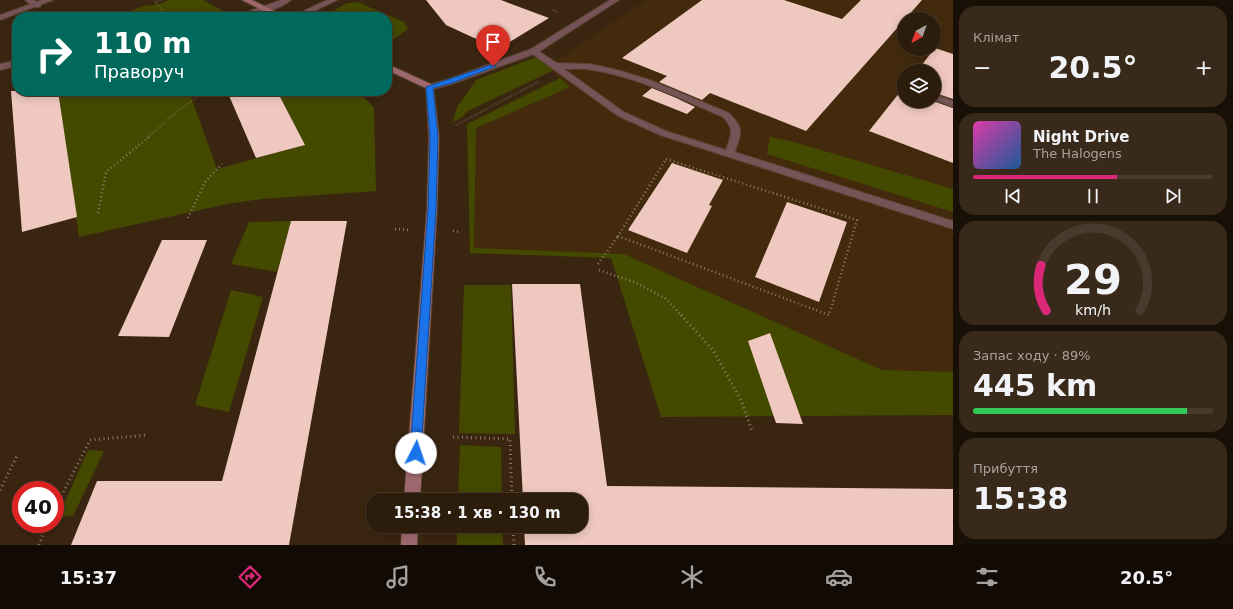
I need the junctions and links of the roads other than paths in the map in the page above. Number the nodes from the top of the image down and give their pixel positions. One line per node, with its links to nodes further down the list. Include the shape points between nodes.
1 (30, 0): 7 (street)
2 (49, 0): 7 (street)
3 (246, 0): 8 (street)
4 (287, 0): 8 (street)
5 (333, 0): 12 (street)
6 (615, 0): 15 (street)
7 (37, 5): 9 (street)
8 (266, 9): 10 (street); 11 (street)
9 (17, 12)
10 (255, 12)
11 (272, 12)
12 (306, 12)
13 (12, 14): 14 (street)
14 (0, 18)
15 (534, 50): 17 (street); 20 (street)
16 (12, 64): 18 (street)
17 (556, 66): 23 (street, via 621,114 663,133); 23 (street, via 591,67 618,73 647,82 726,115 734,123 737,132)
18 (0, 67)
19 (392, 69): 20 (street)
20 (430, 87): 25 (street, via 434,137 432,209)
21 (941, 100): 22 (street)
22 (953, 104)
23 (729, 154): 24 (street)
24 (953, 225)
25 (412, 493)
26 (410, 533): 27 (street)
27 (409, 545)

